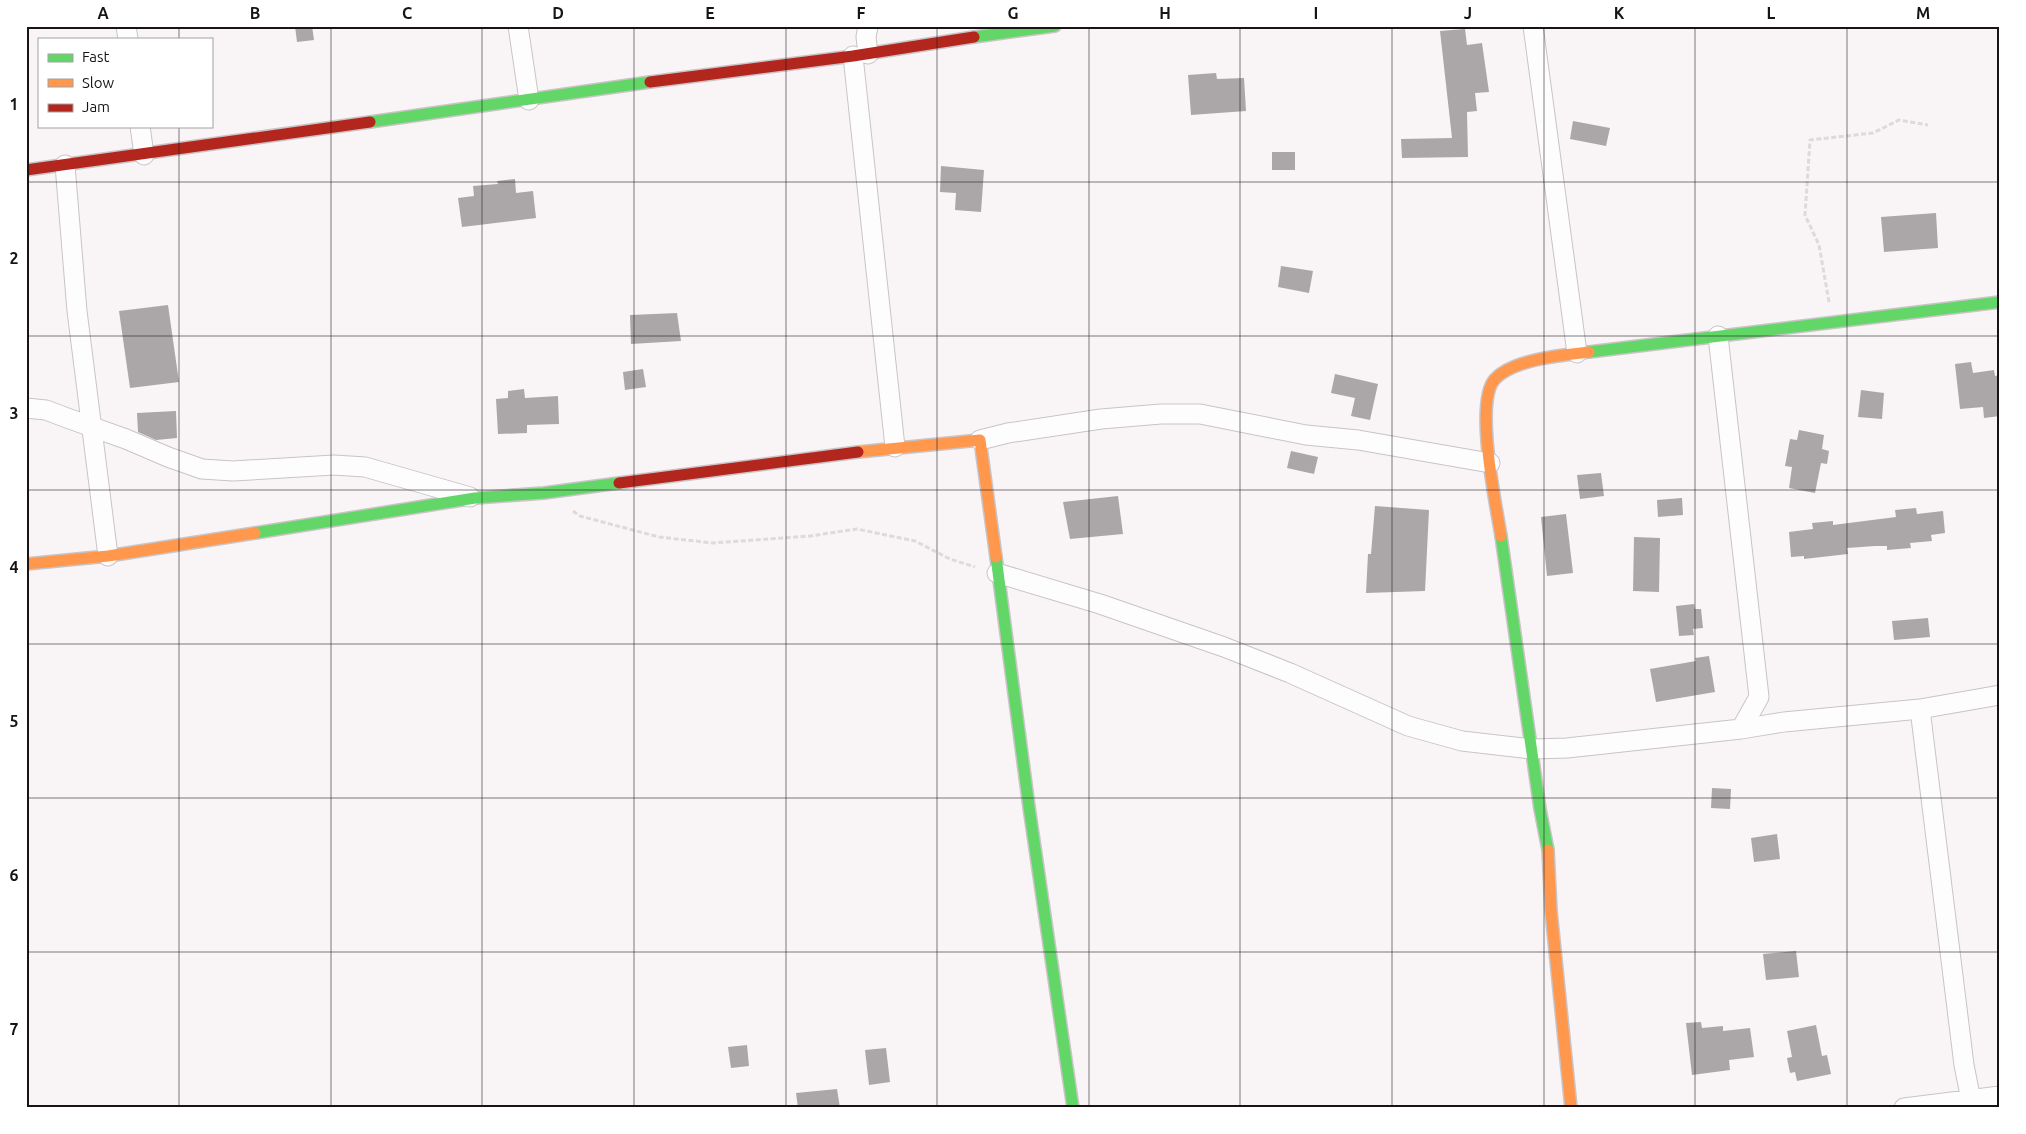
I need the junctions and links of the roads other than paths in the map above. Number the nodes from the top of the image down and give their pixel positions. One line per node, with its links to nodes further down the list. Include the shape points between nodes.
1 (518, 26): 6 (street)
2 (868, 26): 5 (street)
3 (1055, 26): 5 (street)
4 (1533, 26): 13 (street)
5 (860, 55): 6 (street); 17 (street)
6 (529, 100): 8 (street)
7 (140, 128): 8 (street)
8 (144, 155): 9 (street)
9 (64, 166): 10 (street); 15 (street)
10 (26, 170)
11 (2000, 302): 12 (street)
12 (1718, 336): 13 (street); 24 (street)
13 (1577, 353): 18 (street, via 1515,365 1499,374 1489,386 1486,399)
14 (26, 408): 15 (street, via 46,410)
15 (91, 426): 19 (street, via 202,469 365,467); 20 (street)
16 (980, 440): 17 (street); 18 (street, via 1101,419 1200,414 1306,435 1358,440); 22 (street)
17 (895, 447): 19 (street, via 544,493)
18 (1490, 463): 28 (street)
19 (475, 498): 20 (street)
20 (108, 556): 21 (street)
21 (26, 564)
22 (997, 573): 28 (street, via 1224,647 1408,726 1462,741); 31 (street)
23 (2000, 696): 25 (street)
24 (1760, 697): 26 (street); 27 (street)
25 (1920, 709): 26 (street); 30 (street)
26 (1784, 722): 27 (street)
27 (1741, 729): 28 (street)
28 (1532, 749): 32 (street, via 1550,857 1551,911)
29 (2000, 1096): 30 (street)
30 (1971, 1100): 33 (street)
31 (1073, 1108)
32 (1572, 1108)
33 (1904, 1108)

